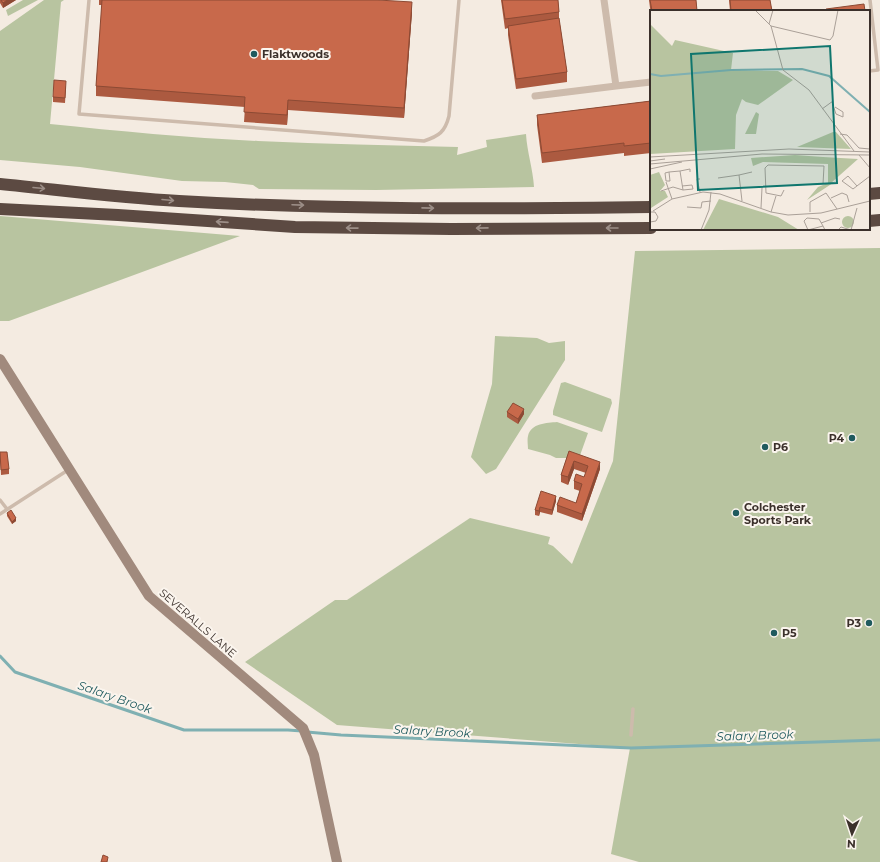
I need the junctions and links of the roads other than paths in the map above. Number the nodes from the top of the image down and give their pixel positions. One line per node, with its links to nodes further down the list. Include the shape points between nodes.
1 (89, 0): 2 (lane, via 79,114 424,141 440,134 449,116)
2 (460, 0)
3 (604, 0): 7 (street)
4 (870, 0): 5 (lane, via 878,70)
5 (870, 71)
6 (650, 82): 7 (street)
7 (616, 86): 8 (street)
8 (535, 96)
9 (0, 184): 14 (highway, one-way to 14, via 178,201 310,206 464,209)
10 (880, 193): 11 (highway)
11 (870, 194)
12 (880, 201): 13 (highway)
13 (870, 202)
14 (650, 207)
15 (0, 209): 18 (highway, one-way to 15, via 295,227)
16 (880, 220): 17 (highway)
17 (870, 221)
18 (650, 228)
19 (0, 359): 20 (street, SEVERALLS LANE)
20 (69, 470): 22 (lane); 26 (street, SEVERALLS LANE, via 149,596 303,728 314,755)
21 (0, 500): 22 (lane)
22 (7, 510): 23 (lane)
23 (0, 514)
24 (632, 709): 25 (lane)
25 (631, 735)
26 (337, 862)

